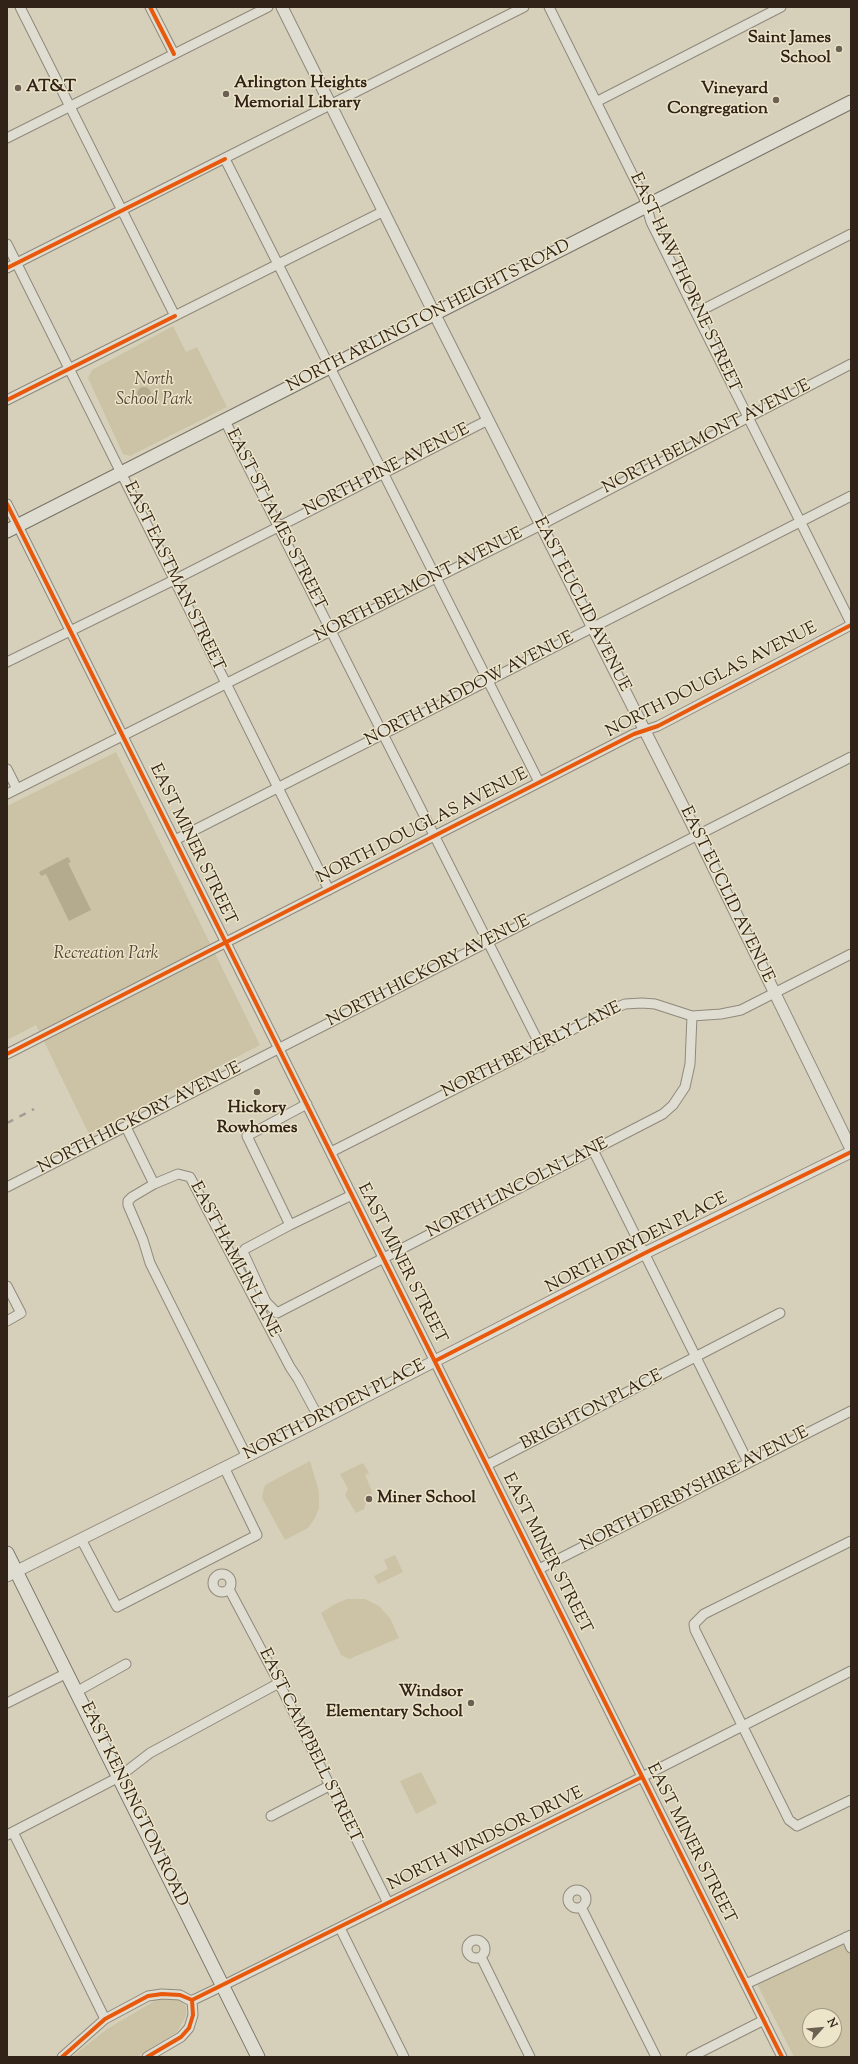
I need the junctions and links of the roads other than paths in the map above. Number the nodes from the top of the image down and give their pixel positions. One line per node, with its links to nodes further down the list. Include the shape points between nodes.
1 (20, 7): 12 (street)
2 (150, 7): 8 (street)
3 (268, 7): 8 (street)
4 (282, 7): 11 (street, EAST EUCLID AVENUE)
5 (524, 7): 11 (street)
6 (549, 7): 9 (street, EAST HAWTHORNE STREET)
7 (781, 7): 9 (street)
8 (174, 54): 12 (street)
9 (596, 102): 15 (street, EAST HAWTHORNE STREET)
10 (851, 102): 15 (main road, NORTH ARLINGTON HEIGHTS ROAD)
11 (332, 105): 14 (street); 17 (street, EAST EUCLID AVENUE)
12 (70, 106): 13 (street); 16 (street)
13 (7, 138)
14 (225, 159): 16 (street); 21 (street)
15 (648, 206): 23 (street, EAST HAWTHORNE STREET, via 651,222); 24 (main road, NORTH ARLINGTON HEIGHTS ROAD)
16 (122, 211): 20 (street); 25 (street)
17 (384, 211): 21 (street); 24 (street, EAST EUCLID AVENUE)
18 (851, 234): 23 (street)
19 (7, 244): 20 (street, EAST EASTMAN STREET)
20 (17, 264): 22 (street); 28 (street, EAST EASTMAN STREET)
21 (278, 265): 25 (street); 27 (street)
22 (7, 268)
23 (696, 313): 30 (street, EAST HAWTHORNE STREET)
24 (435, 315): 27 (main road, NORTH ARLINGTON HEIGHTS ROAD); 31 (street, EAST EUCLID AVENUE)
25 (175, 316): 28 (street)
26 (851, 364): 30 (street, NORTH BELMONT AVENUE)
27 (330, 368): 32 (main road, NORTH ARLINGTON HEIGHTS ROAD); 33 (street)
28 (70, 370): 29 (street); 34 (street, EAST EASTMAN STREET)
29 (7, 400)
30 (747, 416): 37 (street, EAST HAWTHORNE STREET); 39 (street, NORTH BELMONT AVENUE)
31 (488, 420): 33 (street, NORTH PINE AVENUE); 39 (street, EAST EUCLID AVENUE)
32 (225, 421): 34 (main road, NORTH ARLINGTON HEIGHTS ROAD); 38 (street, EAST ST JAMES STREET)
33 (384, 473): 38 (street, NORTH PINE AVENUE); 41 (street)
34 (121, 474): 40 (main road, NORTH ARLINGTON HEIGHTS ROAD); 42 (street, EAST EASTMAN STREET)
35 (851, 496): 37 (street, NORTH HADDOW AVENUE)
36 (7, 504): 40 (street, EAST MINER STREET)
37 (800, 522): 43 (street, EAST HAWTHORNE STREET); 44 (street, NORTH HADDOW AVENUE)
38 (278, 525): 42 (street, NORTH PINE AVENUE); 45 (street, EAST ST JAMES STREET)
39 (540, 525): 41 (street, NORTH BELMONT AVENUE); 44 (street, EAST EUCLID AVENUE)
40 (12, 529): 46 (street, EAST MINER STREET)
41 (436, 578): 45 (street, NORTH BELMONT AVENUE); 48 (street)
42 (174, 580): 46 (street, NORTH PINE AVENUE); 49 (street, EAST EASTMAN STREET)
43 (851, 624): 50 (street, NORTH DOUGLAS AVENUE)
44 (592, 628): 48 (street, NORTH HADDOW AVENUE); 50 (street, EAST EUCLID AVENUE)
45 (330, 630): 49 (street, NORTH BELMONT AVENUE); 51 (street, EAST ST JAMES STREET)
46 (70, 631): 47 (street, NORTH PINE AVENUE); 52 (street, EAST MINER STREET)
47 (7, 662)
48 (488, 681): 51 (street, NORTH HADDOW AVENUE); 55 (street)
49 (226, 683): 52 (street, NORTH BELMONT AVENUE); 56 (street, EAST EASTMAN STREET)
50 (644, 731): 55 (street, NORTH DOUGLAS AVENUE); 60 (street, EAST EUCLID AVENUE)
51 (383, 734): 56 (street, NORTH HADDOW AVENUE); 59 (street, EAST ST JAMES STREET)
52 (123, 736): 57 (street, NORTH BELMONT AVENUE); 61 (street, EAST MINER STREET)
53 (851, 757): 60 (street, NORTH HICKORY AVENUE)
54 (7, 769): 57 (street)
55 (539, 782): 59 (street, NORTH DOUGLAS AVENUE)
56 (277, 786): 61 (street, NORTH HADDOW AVENUE); 62 (street, EAST EASTMAN STREET)
57 (17, 789): 58 (street, NORTH BELMONT AVENUE)
58 (7, 794)
59 (434, 836): 62 (street, NORTH DOUGLAS AVENUE); 64 (street, EAST ST JAMES STREET)
60 (698, 836): 64 (street, NORTH HICKORY AVENUE); 66 (street, EAST EUCLID AVENUE)
61 (175, 840): 63 (street, EAST MINER STREET)
62 (329, 890): 63 (street, NORTH DOUGLAS AVENUE)
63 (226, 943): 69 (street, EAST MINER STREET); 70 (street, NORTH DOUGLAS AVENUE)
64 (489, 943): 68 (street, EAST ST JAMES STREET); 69 (street, NORTH HICKORY AVENUE)
65 (851, 954): 66 (street, NORTH BEVERLY LANE)
66 (774, 992): 67 (street, NORTH BEVERLY LANE, via 741,1010); 73 (street, EAST EUCLID AVENUE)
67 (692, 1016): 68 (street, NORTH BEVERLY LANE, via 655,1004 624,1004); 74 (street, NORTH LINCOLN LANE, via 688,1076 685,1087 673,1105 652,1120)
68 (541, 1047): 75 (street, NORTH BEVERLY LANE)
69 (279, 1048): 71 (street, EAST MINER STREET); 72 (street, NORTH HICKORY AVENUE)
70 (7, 1054)
71 (307, 1104): 75 (street, EAST MINER STREET); 80 (street, via 247,1136)
72 (126, 1126): 77 (street); 78 (street, NORTH HICKORY AVENUE)
73 (851, 1148)
74 (593, 1150): 81 (street); 82 (street, NORTH LINCOLN LANE)
75 (330, 1152): 79 (street, EAST MINER STREET)
76 (851, 1152): 81 (street, NORTH DRYDEN PLACE)
77 (154, 1184): 89 (street, EAST HAMLIN LANE, via 178,1174 190,1177); 90 (street, EAST HAMLIN LANE, via 132,1197 128,1205 150,1263)
78 (7, 1187)
79 (352, 1195): 80 (street); 82 (street, EAST MINER STREET)
80 (290, 1225): 82 (street, NORTH LINCOLN LANE, via 243,1252 266,1302 277,1313)
81 (645, 1253): 86 (street); 87 (street, NORTH DRYDEN PLACE)
82 (384, 1259): 87 (street, EAST MINER STREET)
83 (7, 1286): 85 (street, via 21,1313)
84 (780, 1312): 86 (street, BRIGHTON PLACE)
85 (7, 1321)
86 (696, 1356): 91 (street); 92 (street, BRIGHTON PLACE)
87 (435, 1361): 89 (street, NORTH DRYDEN PLACE); 92 (street, EAST MINER STREET)
88 (851, 1411): 91 (street, NORTH DERBYSHIRE AVENUE)
89 (320, 1420): 90 (street, NORTH DRYDEN PLACE)
90 (246, 1455): 93 (street, NORTH DRYDEN PLACE)
91 (748, 1462): 97 (street, NORTH DERBYSHIRE AVENUE)
92 (487, 1465): 97 (street, EAST MINER STREET)
93 (224, 1467): 94 (street, NORTH DRYDEN PLACE); 94 (street, via 257,1535 116,1607)
94 (81, 1539): 98 (street, NORTH DRYDEN PLACE)
95 (851, 1541): 106 (street, via 704,1614 694,1624)
96 (7, 1553): 98 (main road, EAST KENSINGTON ROAD)
97 (539, 1569): 108 (street, EAST MINER STREET)
98 (12, 1574): 102 (main road, EAST KENSINGTON ROAD)
99 (230, 1589): 103 (street, EAST CAMPBELL STREET)
100 (126, 1664): 104 (street)
101 (851, 1670): 106 (street, NORTH WINDSOR DRIVE)
102 (67, 1673): 104 (main road, EAST KENSINGTON ROAD); 105 (street)
103 (279, 1683): 107 (street, via 150,1753); 109 (street, EAST CAMPBELL STREET)
104 (76, 1692): 107 (main road, EAST KENSINGTON ROAD)
105 (7, 1704)
106 (742, 1725): 108 (street, NORTH WINDSOR DRIVE); 110 (street, via 788,1820 797,1826)
107 (119, 1777): 112 (street); 120 (main road, EAST KENSINGTON ROAD)
108 (642, 1777): 113 (street, NORTH WINDSOR DRIVE); 119 (street, EAST MINER STREET)
109 (329, 1786): 111 (street); 113 (street, EAST CAMPBELL STREET)
110 (851, 1800)
111 (271, 1816)
112 (10, 1834): 122 (street)
113 (388, 1903): 115 (street, NORTH WINDSOR DRIVE)
114 (581, 1907): 129 (street)
115 (340, 1928): 120 (street, NORTH WINDSOR DRIVE); 127 (street)
116 (848, 1936): 117 (street); 119 (street)
117 (851, 1948)
118 (481, 1957): 128 (street)
119 (746, 1984): 123 (street, EAST MINER STREET)
120 (223, 1986): 121 (street, NORTH WINDSOR DRIVE); 126 (main road, EAST KENSINGTON ROAD)
121 (192, 2000): 122 (street, via 180,1995 148,1996); 125 (street, via 193,2015 189,2028 181,2037)
122 (105, 2020): 124 (street)
123 (764, 2020): 130 (street); 131 (street, EAST MINER STREET)
124 (62, 2057)
125 (147, 2057)
126 (258, 2057)
127 (404, 2057)
128 (530, 2057)
129 (656, 2057)
130 (691, 2057)
131 (782, 2057)

